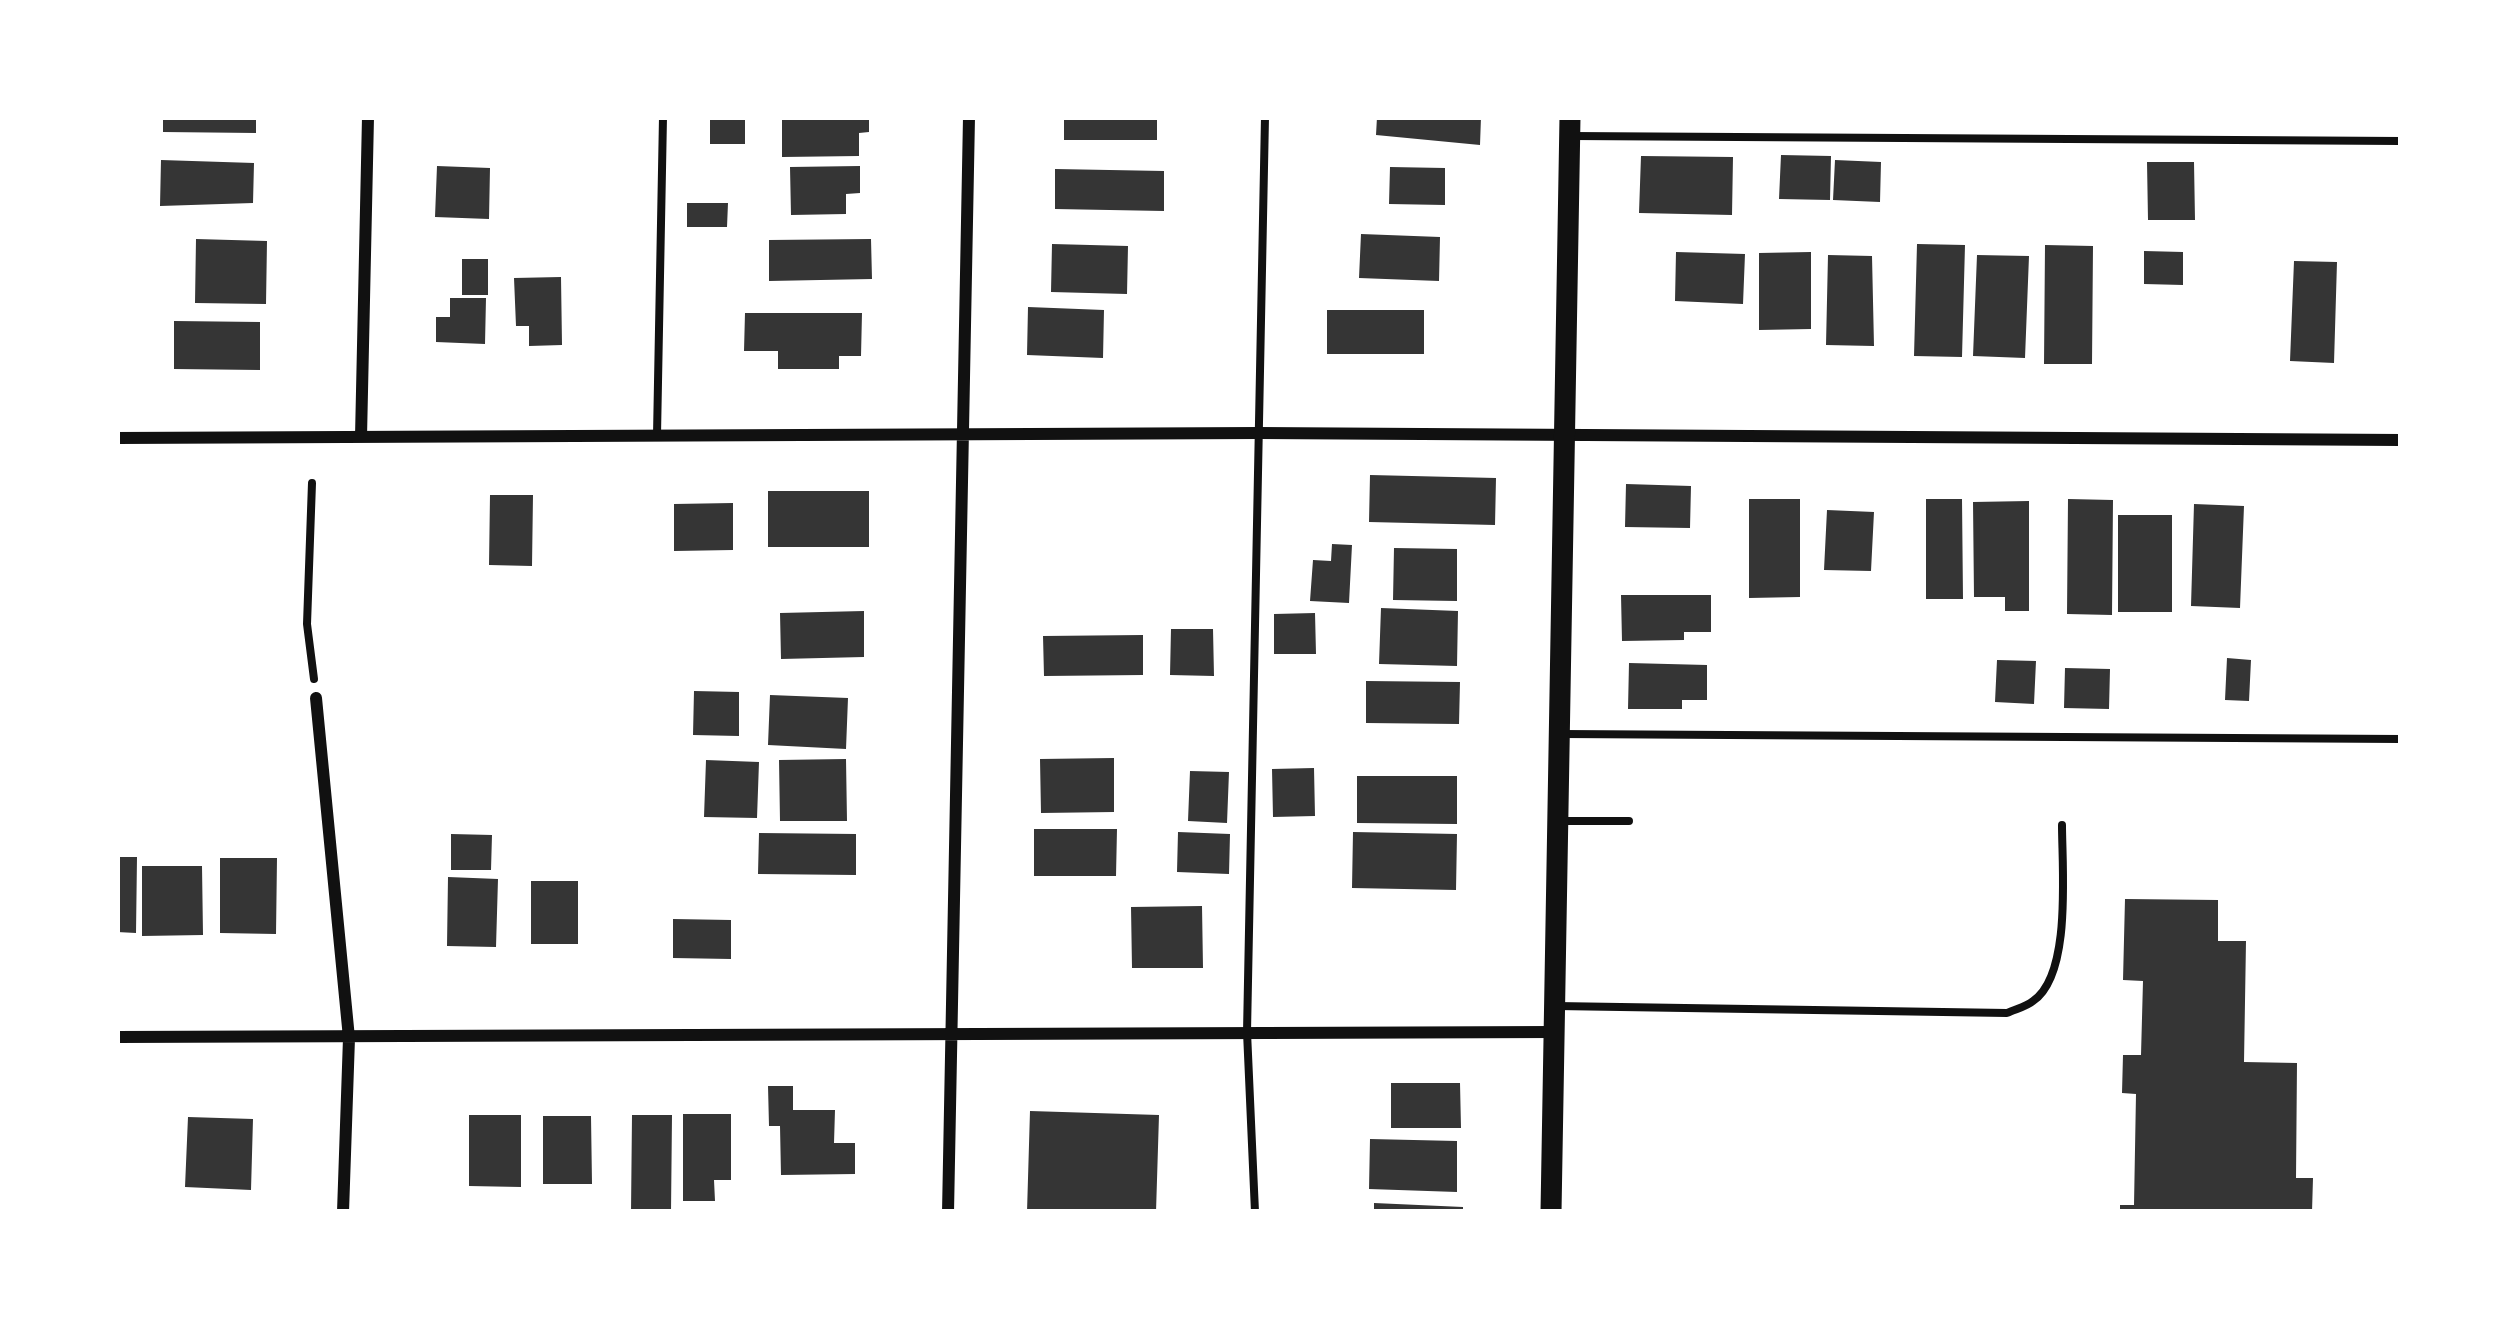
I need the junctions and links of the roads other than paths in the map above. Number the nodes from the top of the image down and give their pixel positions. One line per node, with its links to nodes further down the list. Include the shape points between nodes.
1 (368, 117): 10 (street)
2 (663, 117): 8 (lane)
3 (969, 117): 9 (street)
4 (1265, 117): 7 (lane)
5 (1570, 126): 6 (lane); 12 (street)
6 (2401, 141)
7 (1259, 434): 9 (street); 12 (street); 21 (lane)
8 (657, 436): 9 (street); 10 (street)
9 (963, 436): 23 (street)
10 (361, 437): 11 (street)
11 (117, 438)
12 (1564, 438): 13 (street); 15 (street)
13 (2401, 440)
14 (316, 698): 25 (street)
15 (1559, 734): 16 (lane); 17 (street)
16 (2401, 739)
17 (1558, 821): 18 (lane); 20 (street)
18 (1629, 821)
19 (2062, 825): 20 (lane, via 2062,926 2051,979 2036,1000 2007,1013)
20 (1555, 1006): 22 (street)
21 (1246, 1032): 22 (street); 23 (street); 28 (lane)
22 (1554, 1032): 29 (street)
23 (952, 1035): 25 (street); 27 (street)
24 (117, 1037): 25 (street)
25 (349, 1038): 26 (street)
26 (343, 1212)
27 (948, 1212)
28 (1255, 1212)
29 (1551, 1212)

